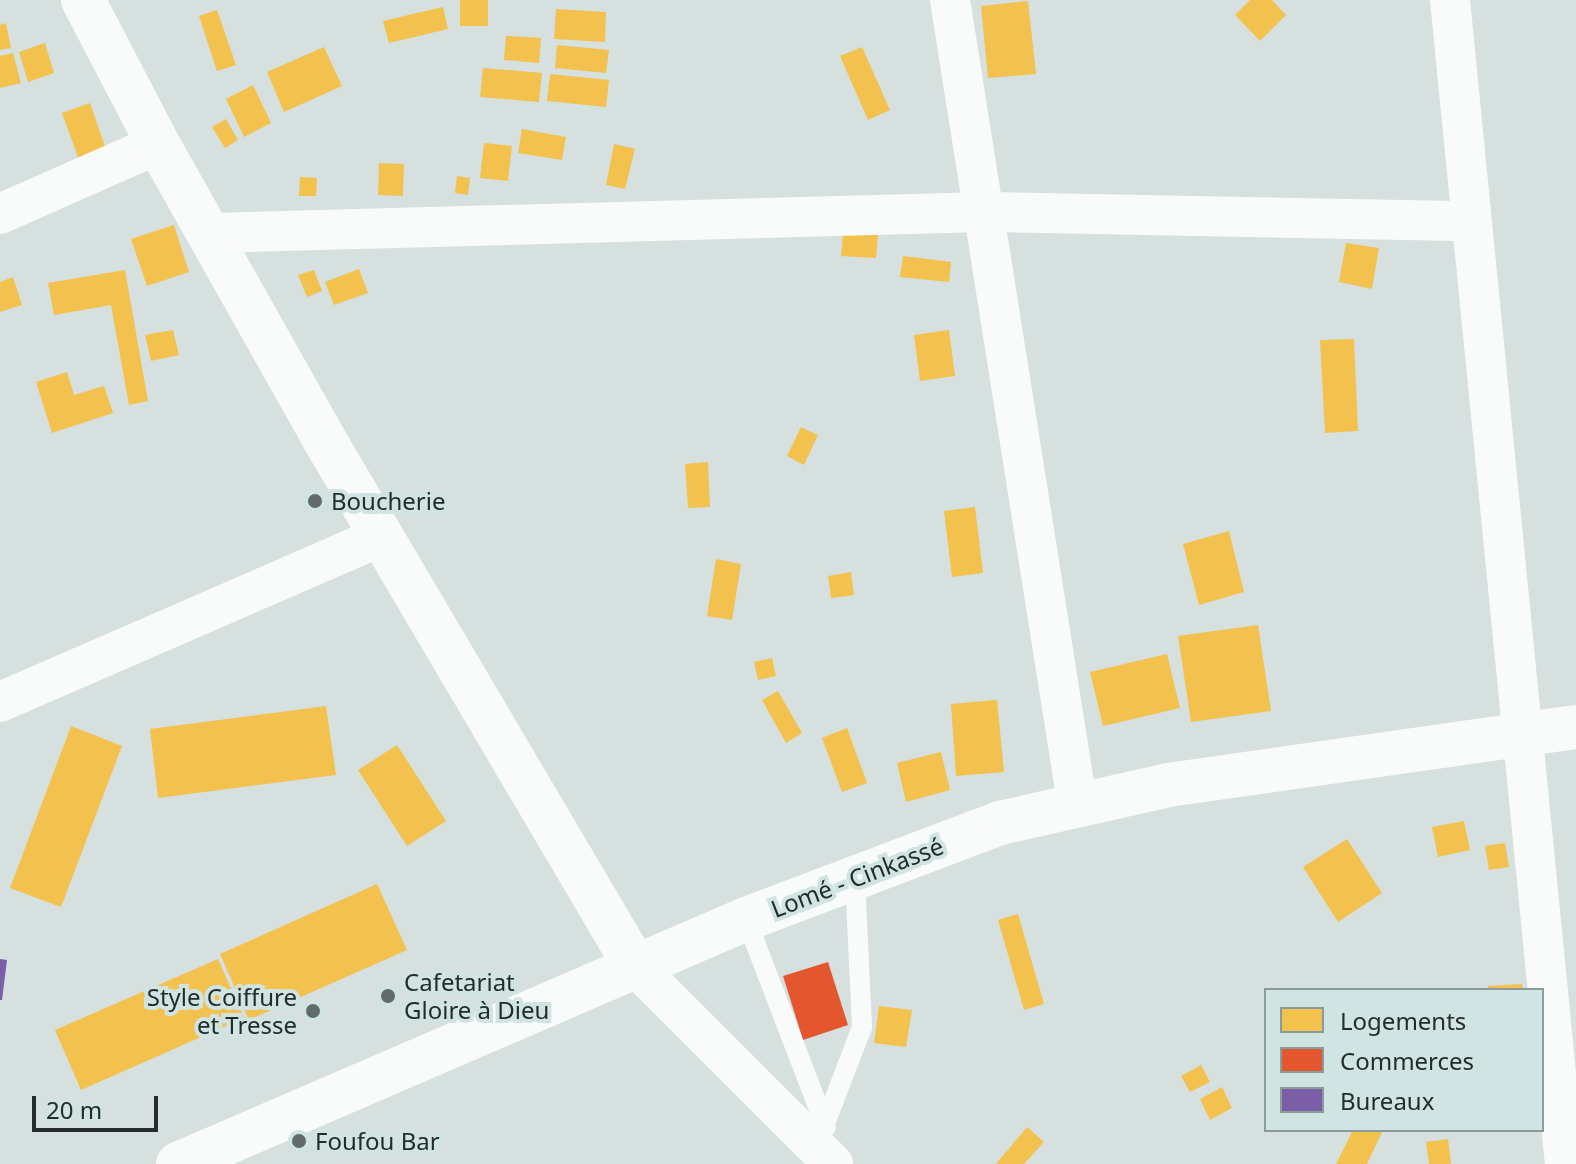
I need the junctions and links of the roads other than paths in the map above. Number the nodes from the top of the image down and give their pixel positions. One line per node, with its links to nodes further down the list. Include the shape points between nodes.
1 (83, 0): 4 (main road)
2 (950, 0): 5 (street)
3 (1450, 0): 7 (street)
4 (158, 144): 6 (street); 8 (main road)
5 (986, 212): 7 (street); 8 (street); 13 (street)
6 (0, 214)
7 (1471, 221): 12 (street)
8 (210, 233): 9 (main road)
9 (381, 536): 10 (street); 16 (main road)
10 (0, 702)
11 (1576, 727): 12 (main road, Lomé - Cinkassé)
12 (1520, 732): 13 (main road, Lomé - Cinkassé); 19 (street)
13 (1077, 802): 14 (main road, Lomé - Cinkassé, via 971,833)
14 (855, 879): 15 (main road, Lomé - Cinkassé); 17 (lane, via 862,1027)
15 (746, 919): 16 (main road, Lomé - Cinkassé); 17 (lane)
16 (635, 966): 17 (street); 18 (main road, Lomé - Cinkassé)
17 (825, 1146)
18 (178, 1164)
19 (1565, 1164)

